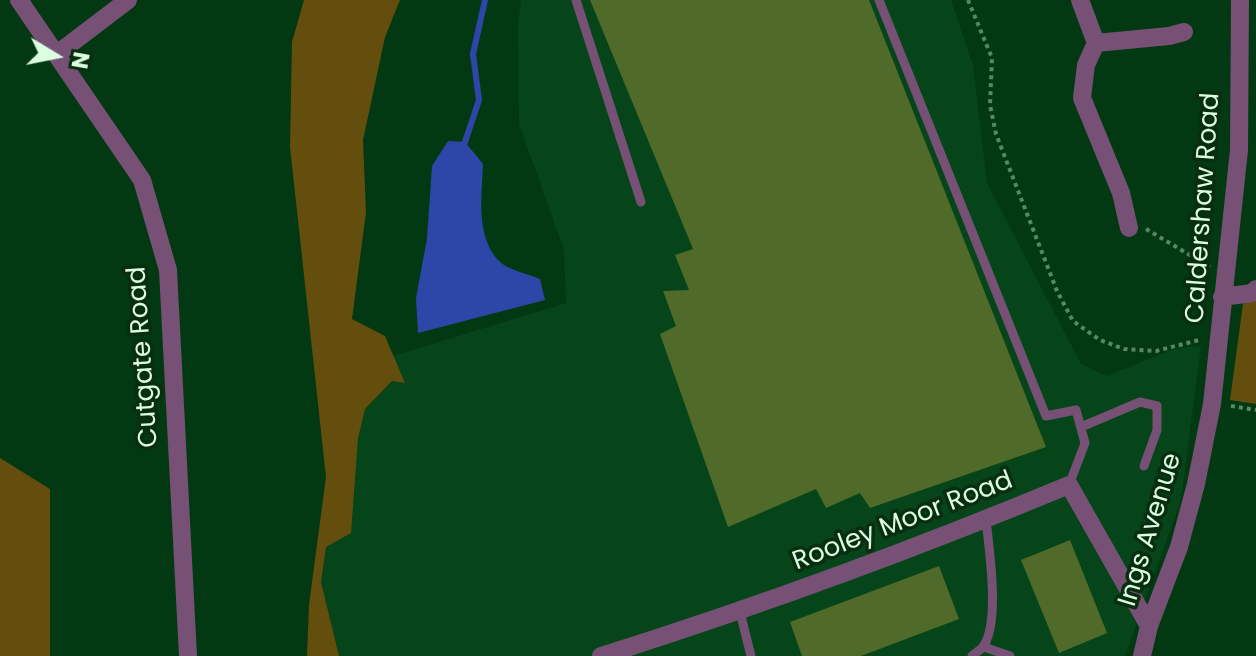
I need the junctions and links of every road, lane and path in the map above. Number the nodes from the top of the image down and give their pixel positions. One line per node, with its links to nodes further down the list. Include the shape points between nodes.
1 (19, 0): 10 (street, Cutgate Road)
2 (128, 0): 10 (street)
3 (576, 0): 11 (lane)
4 (879, 0): 19 (lane, via 1046,416 1076,410)
5 (968, 0): 16 (path, via 992,58 990,105 996,134 1073,321 1124,349 1156,351)
6 (1080, 0): 9 (street)
7 (1240, 0): 13 (street, Caldershaw Road, via 1239,150)
8 (1184, 32): 9 (street, via 1148,28)
9 (1096, 43): 12 (street, via 1086,65 1082,98 1121,193)
10 (57, 54): 26 (street, Cutgate Road, via 142,180 168,270)
11 (641, 202)
12 (1129, 228): 13 (path)
13 (1225, 278): 15 (street, Caldershaw Road)
14 (1256, 289): 15 (street)
15 (1222, 297): 16 (street, Caldershaw Road)
16 (1221, 333): 18 (street, Caldershaw Road)
17 (1256, 410): 18 (path)
18 (1210, 411): 24 (street, Ings Avenue, via 1179,547)
19 (1081, 427): 20 (lane, via 1140,402 1157,406 1157,430); 21 (lane, via 1085,443)
20 (1144, 466)
21 (1069, 485): 22 (street, Rooley Moor Road); 24 (street)
22 (986, 520): 23 (street, Rooley Moor Road); 25 (lane, via 992,618)
23 (740, 612): 27 (street, Rooley Moor Road); 28 (lane)
24 (1149, 626): 31 (street, Ings Avenue)
25 (984, 647): 29 (lane); 30 (lane)
26 (188, 656)
27 (601, 656)
28 (751, 656)
29 (972, 656)
30 (1010, 656)
31 (1142, 656)

